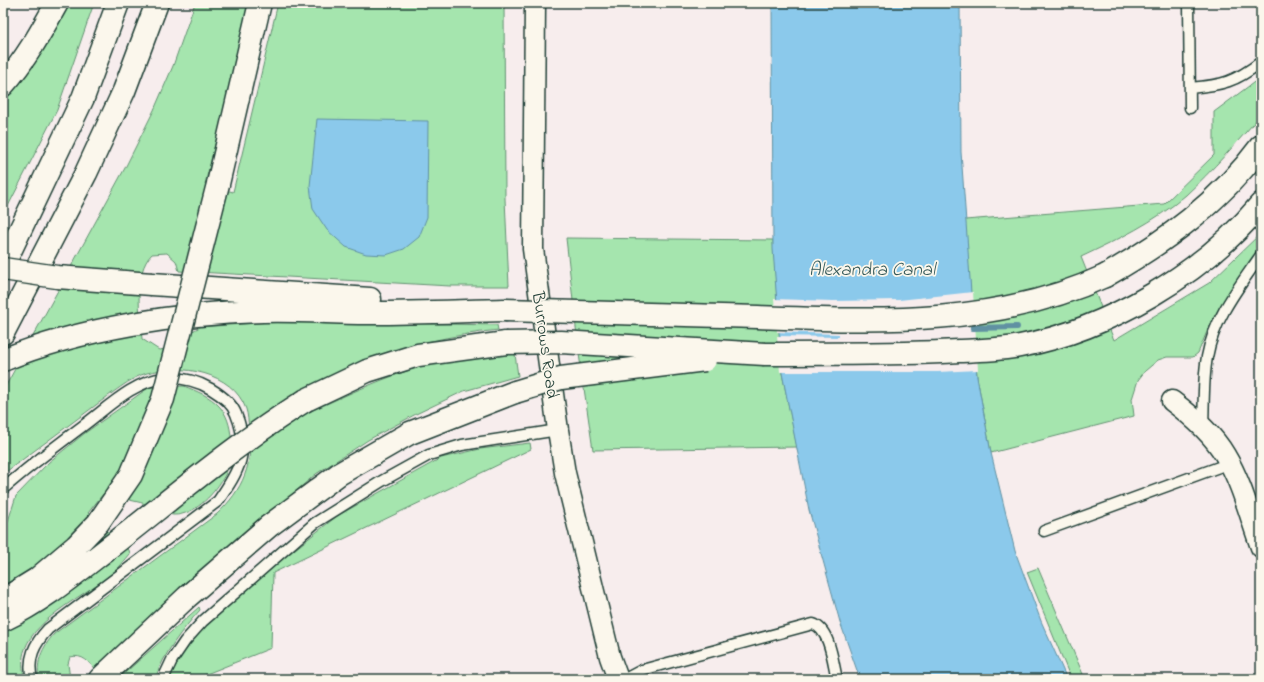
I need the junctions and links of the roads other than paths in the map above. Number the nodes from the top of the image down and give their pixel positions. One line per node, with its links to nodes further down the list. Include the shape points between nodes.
1 (57, 3): 8 (highway, via 40,34)
2 (118, 3): 14 (highway, via 83,98)
3 (157, 3): 16 (highway, via 124,90 86,172)
4 (260, 3): 26 (highway, bridge, via 218,184 163,399 131,475 98,523 76,546 37,579)
5 (535, 3): 21 (street, Burrows Road, via 533,249)
6 (1189, 3): 9 (lane)
7 (1261, 62): 9 (lane, via 1230,82)
8 (3, 85)
9 (1190, 88): 10 (lane)
10 (1190, 108)
11 (1261, 146): 15 (highway, bridge, via 1228,185 1195,216 1139,257 1076,289 1035,302 968,315 928,319 854,320)
12 (1261, 204): 17 (highway, via 1223,244 1182,276 1150,296 1111,315 1050,338 1019,346 931,353)
13 (1261, 255): 20 (lane, via 1234,294 1213,335 1206,366)
14 (3, 267): 15 (highway, bridge, via 57,276)
15 (505, 310): 18 (highway, via 372,313 264,311 199,315 85,334)
16 (3, 333)
17 (765, 354): 27 (highway, bridge, via 561,342 506,343 418,356 367,371 306,400 264,427 58,587); 29 (highway, bridge, via 561,378 515,392 410,433 339,474 269,526 187,597)
18 (3, 360)
19 (1172, 401): 20 (street)
20 (1203, 427): 22 (street)
21 (558, 430): 30 (lane, via 462,445 429,455 315,523 203,620 172,660); 31 (street, Burrows Road, via 565,472 610,657)
22 (1230, 463): 24 (lane); 25 (street)
23 (3, 489): 28 (lane, via 31,464 124,395 144,384 164,378 184,379 202,384 222,395 236,413 244,438 241,459 234,478 218,501 48,629 33,648 30,660)
24 (1044, 531)
25 (1261, 547)
26 (3, 600)
27 (3, 620)
28 (32, 679)
29 (100, 679)
30 (163, 679)
31 (618, 679)
32 (625, 679): 33 (lane, via 642,670 813,624 822,628 824,632)
33 (837, 679)

